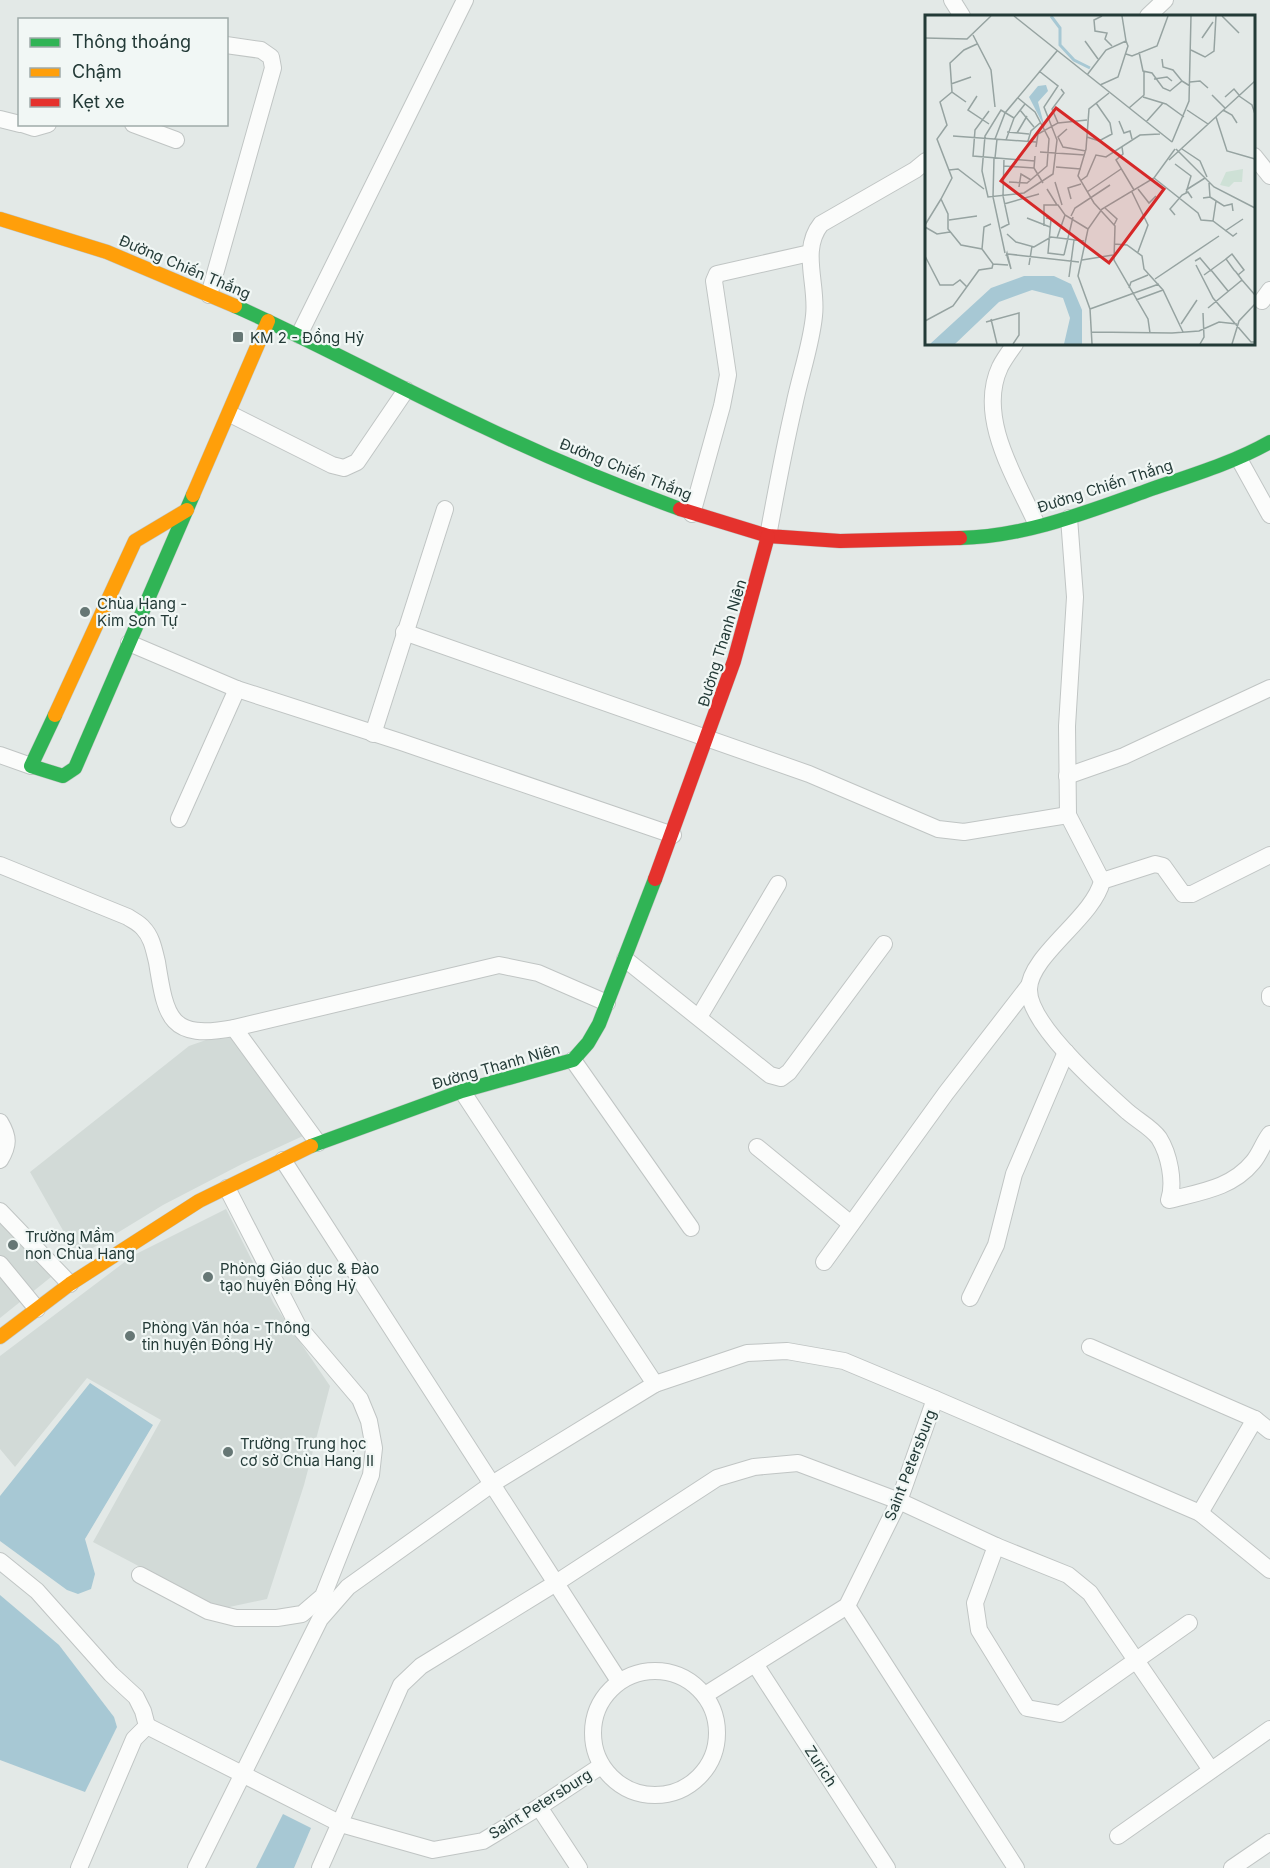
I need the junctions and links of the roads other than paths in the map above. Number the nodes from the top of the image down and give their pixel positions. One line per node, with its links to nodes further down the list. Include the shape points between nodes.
1 (465, 0): 18 (street)
2 (952, 0): 4 (street)
3 (1165, 0): 5 (street)
4 (961, 15)
5 (1149, 15)
6 (228, 45): 16 (street, via 261,50 271,57 273,68)
7 (0, 119): 8 (street)
8 (18, 123)
9 (138, 126): 10 (street)
10 (176, 140)
11 (1255, 157): 13 (street)
12 (925, 162): 15 (street, via 821,224 812,235)
13 (1270, 176)
14 (0, 219): 16 (street, Đường Chiến Thắng, via 107,252)
15 (810, 252): 26 (street, via 717,274 714,281 728,375); 30 (street, via 816,293 814,317)
16 (209, 295): 17 (street, Đường Chiến Thắng)
17 (268, 321): 18 (street, Đường Chiến Thắng); 21 (street)
18 (299, 335): 20 (street, Đường Chiến Thắng)
19 (1014, 345): 29 (street, via 999,369 994,415 1000,444)
20 (406, 390): 21 (street, via 357,462 344,468); 26 (street, Đường Chiến Thắng, via 618,486)
21 (230, 414): 25 (street)
22 (1270, 442): 23 (street, Đường Chiến Thắng)
23 (1239, 459): 27 (street); 28 (street, Đường Chiến Thắng)
24 (445, 509): 31 (street)
25 (187, 510): 32 (street); 38 (street, via 135,541)
26 (692, 514): 30 (street, Đường Chiến Thắng)
27 (1270, 515)
28 (1069, 518): 29 (street, Đường Chiến Thắng); 39 (street, via 1075,597)
29 (1037, 525): 30 (street, Đường Chiến Thắng, via 983,538 921,541)
30 (768, 536): 36 (street, Đường Thanh Niên, via 738,656)
31 (404, 632): 35 (street); 36 (street)
32 (129, 643): 34 (street); 38 (street, via 75,768 63,776)
33 (1270, 688): 39 (street, via 1124,756)
34 (237, 689): 35 (street); 41 (street)
35 (373, 734): 42 (street)
36 (709, 738): 40 (street, via 809,774 938,829 964,832); 42 (street, Đường Thanh Niên)
37 (0, 756): 38 (street)
38 (31, 766)
39 (1067, 776): 40 (street)
40 (1068, 815): 45 (street)
41 (179, 819)
42 (673, 835): 48 (street, Đường Thanh Niên)
43 (1270, 855): 45 (street, via 1192,894 1183,894 1163,866 1155,864)
44 (0, 866): 52 (street, via 128,917 143,928 154,946 164,1002 176,1024 190,1031)
45 (1102, 881): 49 (street, via 1094,899 1035,969)
46 (778, 884): 51 (street)
47 (884, 944): 51 (street, via 781,1078 770,1075)
48 (626, 959): 50 (street, Đường Thanh Niên); 51 (street)
49 (1028, 987): 53 (street, via 1036,1011); 64 (street)
50 (607, 1003): 52 (street, via 538,973 499,965); 54 (street, Đường Thanh Niên, via 588,1043)
51 (699, 1017)
52 (234, 1028): 58 (street)
53 (1066, 1052): 57 (street, via 1158,1138 1171,1176 1169,1200 1224,1185 1240,1176); 69 (street, via 1014,1174 996,1245)
54 (573, 1060): 55 (street, Đường Thanh Niên); 65 (street)
55 (462, 1091): 58 (street, Đường Thanh Niên); 73 (street)
56 (0, 1122): 60 (street, via 7,1134 7,1148)
57 (1270, 1134)
58 (318, 1143): 61 (street, Đường Thanh Niên)
59 (757, 1147): 64 (street)
60 (0, 1160)
61 (283, 1160): 62 (street, Đường Thanh Niên); 77 (street)
62 (227, 1188): 68 (street, Đường Thanh Niên); 83 (street, via 298,1326 360,1399 374,1448 371,1475 323,1596 302,1614 236,1618 208,1611)
63 (0, 1211): 68 (street)
64 (851, 1224): 66 (street)
65 (691, 1228)
66 (824, 1262)
67 (0, 1264): 70 (street)
68 (70, 1284): 70 (street, Đường Thanh Niên)
69 (970, 1298)
70 (37, 1309): 71 (street, Đường Thanh Niên)
71 (0, 1337)
72 (1090, 1347): 75 (street)
73 (655, 1384): 74 (street, via 747,1353 787,1352 844,1361); 77 (street)
74 (935, 1399): 78 (street, Saint Petersburg); 79 (street)
75 (1255, 1419): 76 (street); 79 (street)
76 (1270, 1431)
77 (492, 1484): 84 (street); 95 (street, via 348,1587 320,1619)
78 (899, 1501): 80 (street); 84 (street, via 798,1463 754,1467 717,1478); 85 (street, Saint Petersburg)
79 (1200, 1513): 82 (street)
80 (996, 1546): 87 (street, via 1068,1575 1090,1593); 87 (street, via 975,1603 979,1630 1027,1708 1060,1714)
81 (0, 1562): 91 (street, via 38,1591 136,1697)
82 (1270, 1570)
83 (140, 1575)
84 (556, 1583): 89 (street); 97 (street, via 421,1666 401,1685)
85 (847, 1606): 88 (street); 105 (street)
86 (1189, 1623): 87 (street)
87 (1136, 1662): 94 (street)
88 (755, 1664): 90 (street); 104 (street, Zurich)
89 (619, 1681): 90 (street, via 655,1670 682,1677); 93 (street, via 605,1694 594,1720 594,1748)
90 (705, 1695): 93 (street, via 715,1714 718,1735 708,1766 686,1788 668,1795 639,1793 614,1780)
91 (147, 1726): 95 (street, Saint Petersburg); 100 (street, via 134,1739)
92 (1270, 1728): 94 (street)
93 (601, 1766): 96 (street, Saint Petersburg)
94 (1210, 1770): 98 (street)
95 (242, 1775): 97 (street, Saint Petersburg); 101 (street)
96 (539, 1807): 97 (street, Saint Petersburg, via 483,1841 433,1850); 103 (street)
97 (341, 1824): 102 (street)
98 (1118, 1836)
99 (1270, 1842): 106 (street)
100 (79, 1868)
101 (196, 1868)
102 (320, 1868)
103 (579, 1868)
104 (888, 1868)
105 (1016, 1868)
106 (1232, 1868)

